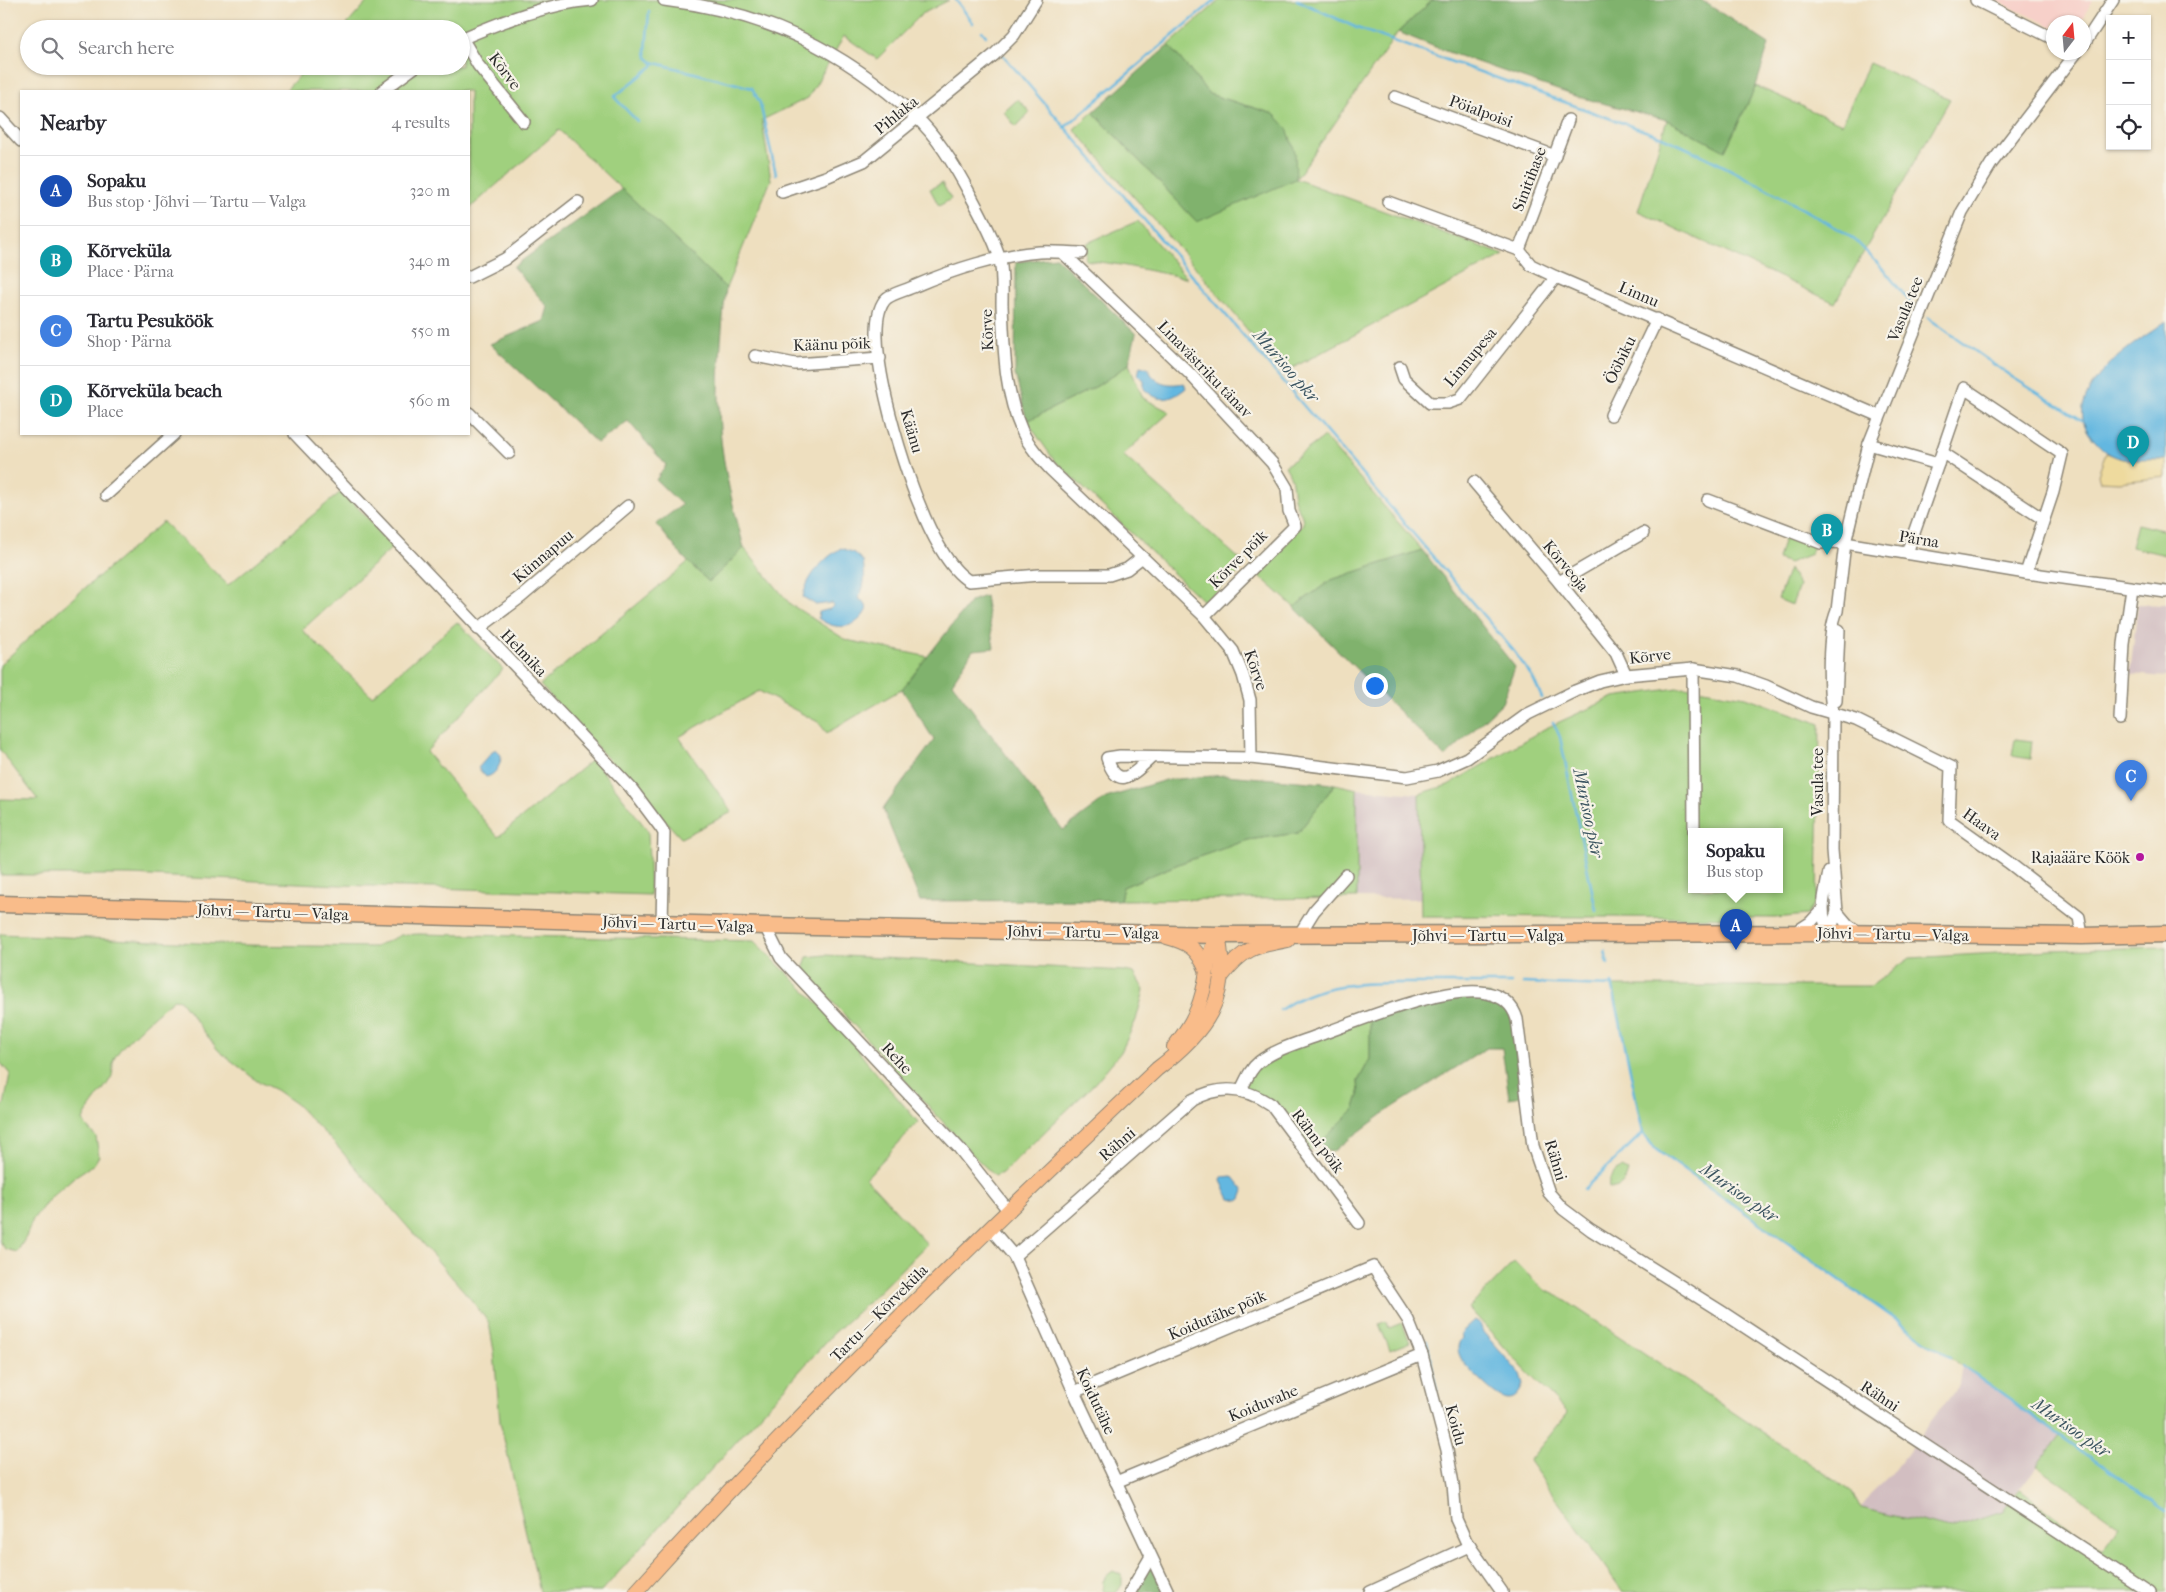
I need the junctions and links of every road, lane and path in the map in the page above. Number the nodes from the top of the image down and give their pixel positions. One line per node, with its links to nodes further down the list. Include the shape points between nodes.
1 (592, 0): 7 (street, Kõrve, via 551,7)
2 (664, 0): 15 (street, Kõrve, via 731,11 778,26 869,79)
3 (1036, 0): 15 (street, Pihlaka, via 1014,35 994,55)
4 (1976, 0): 8 (street)
5 (2113, 0): 6 (street)
6 (2091, 33)
7 (470, 35)
8 (2046, 35)
9 (470, 52): 17 (street, Kõrve)
10 (2072, 60): 35 (street, Vasula tee, via 1991,164 1962,212)
11 (404, 75): 12 (street)
12 (383, 90)
13 (1395, 97): 19 (street, Pöialpoisi)
14 (0, 118): 18 (street)
15 (917, 118): 20 (street, Pihlaka, via 864,161); 26 (street, Kõrve, via 963,180)
16 (1568, 120): 19 (street, Sinitihase)
17 (524, 122)
18 (20, 139)
19 (1556, 156): 23 (street, Sinitihase)
20 (782, 192)
21 (578, 202): 27 (street, via 506,259)
22 (1388, 202): 23 (street, Linnu)
23 (1520, 250): 28 (street, Linnu, via 1531,265)
24 (1063, 253): 25 (street, Käänu); 26 (street, Käänu, via 1039,252); 47 (street, Linavästriku tänav, via 1190,374 1272,463 1287,488)
25 (1081, 253)
26 (1000, 259): 31 (street, Käänu, via 933,278 888,298 880,309 877,324); 51 (street, Kõrve, via 1005,369 1022,431 1051,470)
27 (470, 276)
28 (1556, 277): 29 (street, Linnu); 32 (street, Linnupesa, via 1460,399 1430,403 1404,379)
29 (1657, 319): 34 (street, Ööbiku); 35 (street, Linnu)
30 (755, 356): 31 (street, Käänu põik, via 795,364)
31 (880, 358): 51 (street, Käänu, via 884,392 898,449 917,499 944,553 961,576 969,582 1039,574 1109,575 1127,569)
32 (1400, 367)
33 (470, 414): 40 (street)
34 (1611, 415)
35 (1879, 416): 38 (street, Vasula tee)
36 (173, 435): 43 (street)
37 (296, 435): 57 (street, Helmika)
38 (1869, 444): 41 (street); 49 (street, Vasula tee)
39 (1943, 452): 41 (street); 46 (street); 46 (street, via 1964,388 2062,454)
40 (510, 453)
41 (1938, 464): 50 (street)
42 (1474, 482): 53 (street, Kõrveoja)
43 (106, 494)
44 (1708, 500): 49 (street, Pärna, via 1821,543)
45 (628, 506): 57 (street, Künnapuu, via 521,597)
46 (2043, 519): 52 (street)
47 (1294, 526): 56 (street, Kõrve põik)
48 (1643, 533): 53 (street)
49 (1845, 544): 50 (street, Pärna); 60 (street, Vasula tee, via 1830,648)
50 (1906, 553): 52 (street, Pärna)
51 (1141, 558): 56 (street, Kõrve)
52 (2026, 573): 54 (street, Pärna)
53 (1559, 582): 59 (street, Kõrveoja, via 1616,653)
54 (2132, 588): 55 (street, Pärna); 61 (street, via 2124,644)
55 (2166, 592)
56 (1204, 616): 63 (street, Kõrve, via 1233,651 1243,675 1250,700)
57 (478, 629): 70 (street, Helmika, via 631,788 664,833)
58 (1693, 669): 59 (street, Kõrve); 60 (street, Kõrve, via 1738,676); 64 (street)
59 (1626, 675): 63 (street, Kõrve, via 1575,690 1528,714 1468,758 1438,771 1407,777)
60 (1833, 713): 65 (street, Vasula tee); 79 (street, Haava, via 1856,720 1951,766 1949,820 2079,917)
61 (2120, 719)
62 (1152, 757): 62 (street, Kõrve, via 1107,758 1111,771 1120,778 1126,778); 63 (street, Kõrve)
63 (1250, 758)
64 (1694, 828)
65 (1832, 850): 68 (street, Vasula tee); 69 (street, Vasula tee)
66 (1346, 875): 78 (street, via 1314,911)
67 (0, 904): 70 (highway, Jõhvi — Tartu — Valga)
68 (1822, 911): 72 (street); 73 (street, Vasula tee)
69 (1837, 912): 73 (street, Vasula tee); 75 (street)
70 (662, 923): 71 (highway, Jõhvi — Tartu — Valga)
71 (765, 926): 74 (highway, Jõhvi — Tartu — Valga); 84 (street, Rehe, via 781,958 959,1148)
72 (1794, 933): 73 (highway, Jõhvi — Tartu — Valga); 78 (highway, Jõhvi — Tartu — Valga)
73 (1829, 933): 75 (highway, Jõhvi — Tartu — Valga)
74 (1157, 934): 77 (highway, Jõhvi — Tartu — Valga); 80 (main road, via 1184,942 1196,950)
75 (1861, 934): 79 (highway, Jõhvi — Tartu — Valga)
76 (2166, 934): 79 (highway, Jõhvi — Tartu — Valga)
77 (1218, 935): 78 (highway, Jõhvi — Tartu — Valga); 80 (main road, Tartu — Kõrveküla, via 1210,950); 81 (main road, Tartu — Kõrveküla)
78 (1306, 935): 81 (main road, via 1244,952)
79 (2082, 936)
80 (1206, 969): 82 (main road, Tartu — Kõrveküla, via 1203,994 1192,1022)
81 (1222, 976): 82 (main road, Tartu — Kõrveküla, via 1217,1000 1206,1022 1180,1052)
82 (1157, 1069): 84 (main road, Tartu — Kõrveküla)
83 (1241, 1090): 85 (street, Rähni põik, via 1259,1096 1271,1105); 87 (street, Rähni, via 1219,1090 1192,1100); 99 (street, Rähni, via 1251,1070 1260,1061 1288,1047 1370,1017 1417,1002 1465,992 1488,993 1503,999 1512,1007 1517,1019 1537,1163 1549,1193 1563,1209)
84 (1008, 1210): 86 (main road, Tartu — Kõrveküla)
85 (1359, 1223)
86 (990, 1228): 87 (street, Koidutähe); 94 (main road, Tartu — Kõrveküla, via 711,1509)
87 (1014, 1256): 90 (street, Koidutähe)
88 (1373, 1267): 89 (street, Koidu, via 1408,1320); 90 (street, Koidutähe põik)
89 (1422, 1355): 91 (street, Koiduvahe); 92 (street, Koidu, via 1447,1450 1456,1519)
90 (1074, 1392): 91 (street, Koidutähe)
91 (1116, 1482): 93 (street, Koidutähe)
92 (1470, 1546): 97 (street); 98 (street, Koidu)
93 (1150, 1558): 95 (street); 96 (street, Koidutähe)
94 (636, 1592)
95 (1130, 1592)
96 (1168, 1592)
97 (1370, 1592)
98 (1502, 1592)
99 (2149, 1592)

